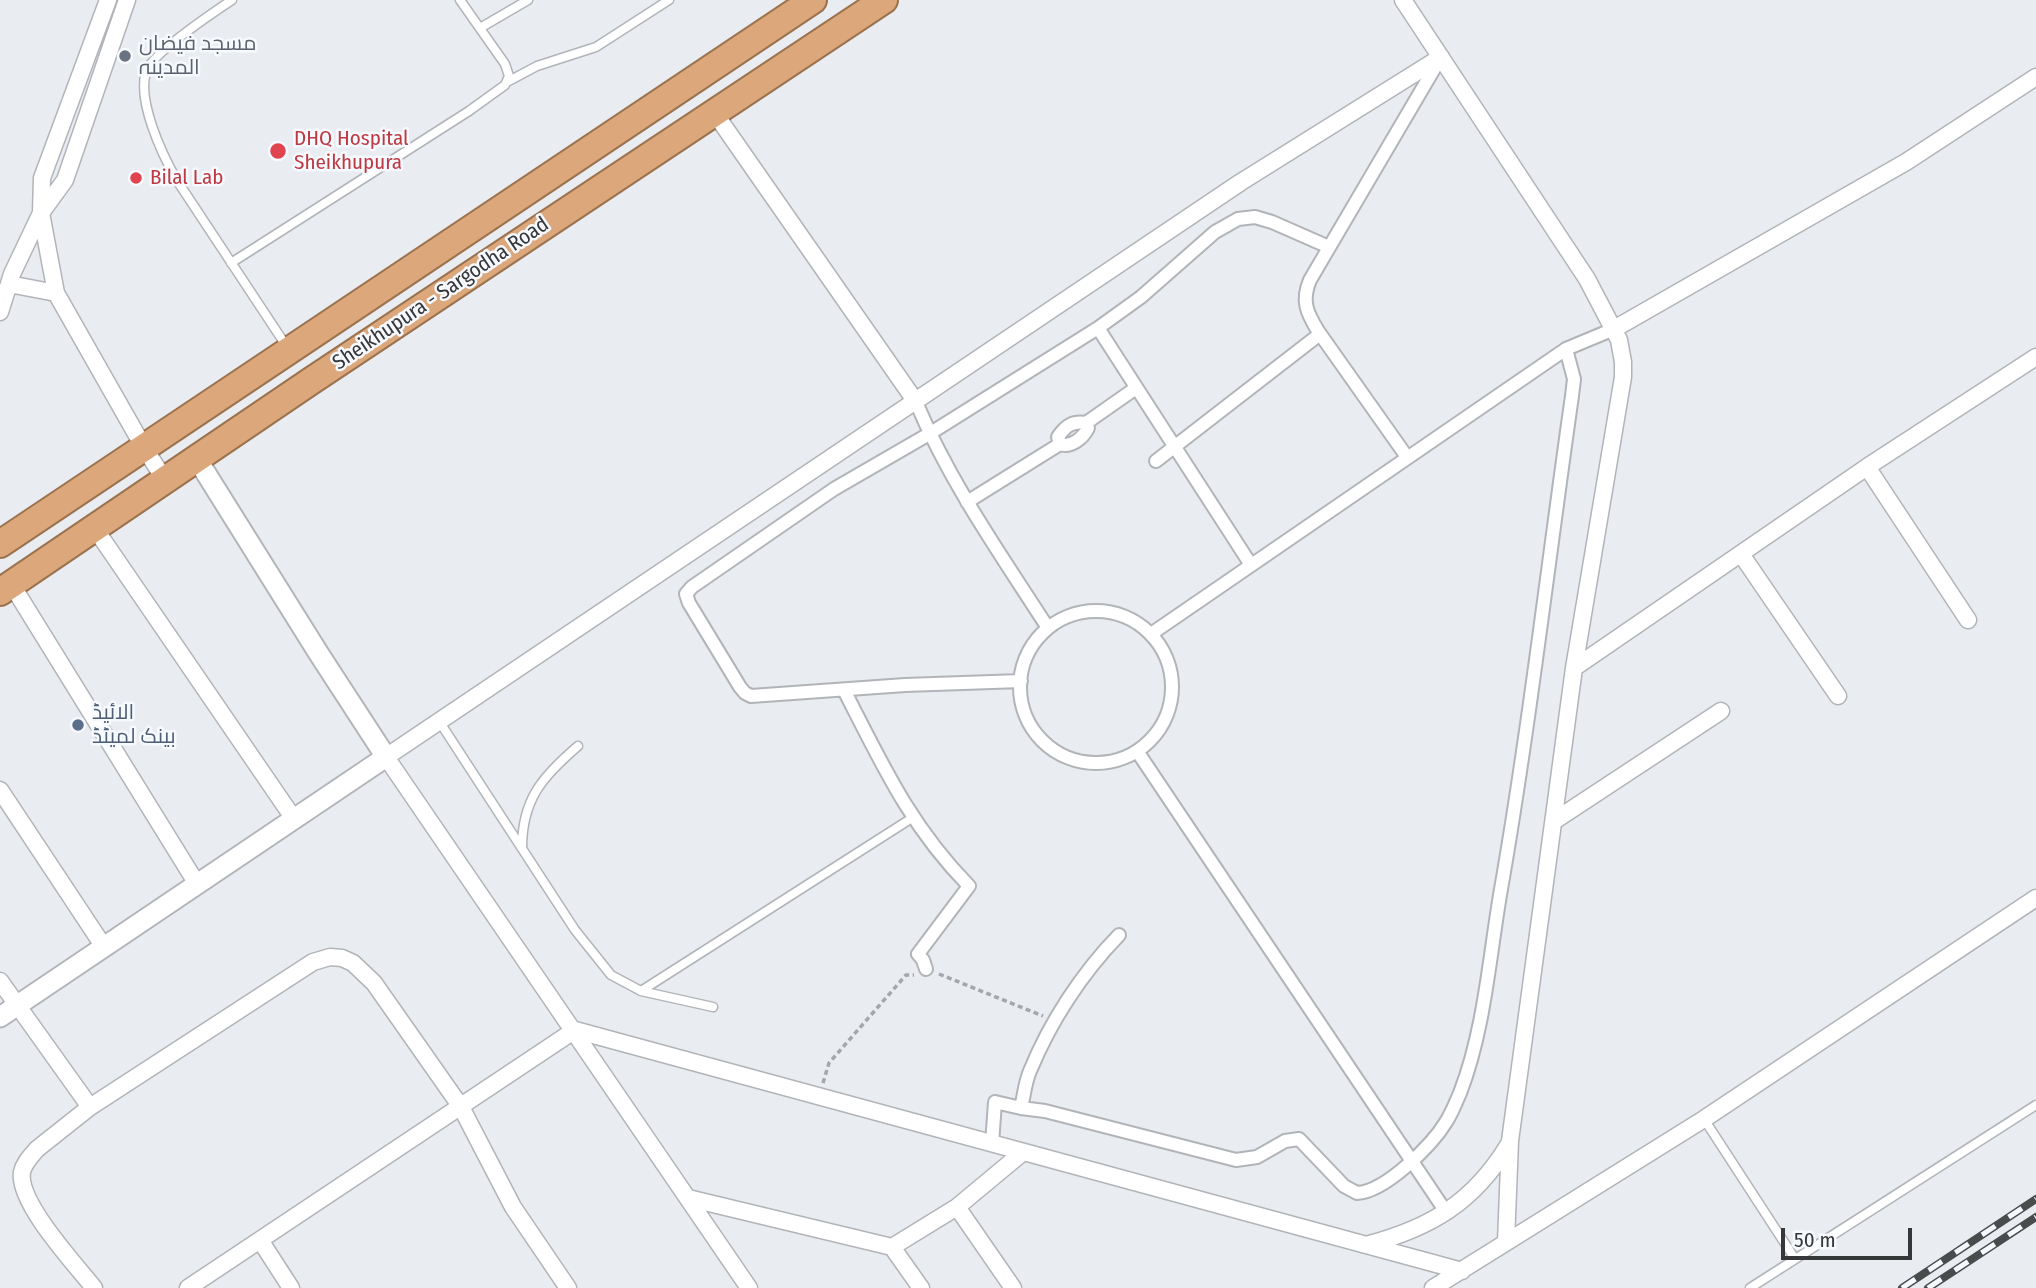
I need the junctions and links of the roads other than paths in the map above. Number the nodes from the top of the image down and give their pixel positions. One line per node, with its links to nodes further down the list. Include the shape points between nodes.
1 (108, 0): 17 (street, via 42,178)
2 (127, 0): 17 (street, via 65,180)
3 (232, 0): 19 (lane, via 152,61 145,92 165,160)
4 (460, 0): 10 (lane)
5 (528, 0): 10 (lane)
6 (669, 0): 13 (lane, via 596,47 537,66)
7 (813, 0): 15 (highway, Sheikhupura - Sargodha Road)
8 (884, 0): 14 (highway, Sheikhupura - Sargodha Road)
9 (1403, 0): 11 (street)
10 (480, 28): 13 (lane, via 505,64)
11 (1441, 57): 18 (street); 24 (street, via 1587,279); 30 (street, via 1241,182)
12 (2036, 77): 24 (street, via 1906,162)
13 (508, 82): 19 (lane)
14 (714, 112): 16 (highway, Sheikhupura - Sargodha Road); 30 (street)
15 (580, 156): 16 (highway); 27 (highway, Sheikhupura - Sargodha Road)
16 (601, 187): 35 (highway, Sheikhupura - Sargodha Road)
17 (41, 213): 20 (street); 21 (street)
18 (1329, 247): 23 (street, via 1272,222 1238,219 1215,232 1142,297); 25 (street, via 1304,301)
19 (231, 262): 27 (lane)
20 (7, 276): 21 (street); 22 (street)
21 (56, 293): 32 (street)
22 (0, 312)
23 (1098, 328): 29 (street); 31 (street)
24 (1614, 329): 26 (street); 48 (street, via 1623,377)
25 (1320, 334): 33 (street); 34 (street)
26 (1566, 349): 34 (street); 81 (street, via 1574,379 1572,396 1520,780 1480,1022 1461,1092 1447,1121)
27 (290, 350): 32 (highway, Sheikhupura - Sargodha Road)
28 (2036, 357): 37 (street)
29 (1136, 388): 33 (street); 39 (street, via 1086,423 1088,428 1077,440 1060,443)
30 (916, 402): 31 (street); 53 (street)
31 (929, 434): 39 (street); 50 (street, via 834,489 687,594 745,694)
32 (143, 446): 38 (street); 41 (highway, Sheikhupura - Sargodha Road)
33 (1175, 448): 36 (street); 43 (street)
34 (1407, 457): 43 (street)
35 (197, 459): 38 (highway, Sheikhupura - Sargodha Road); 56 (street)
36 (1156, 461)
37 (1867, 467): 42 (street); 45 (street)
38 (166, 480): 40 (highway, Sheikhupura - Sargodha Road)
39 (967, 502): 46 (street)
40 (94, 527): 44 (highway, Sheikhupura - Sargodha Road); 59 (street)
41 (1, 541)
42 (1741, 554): 48 (street); 51 (street)
43 (1251, 565): 47 (street)
44 (6, 588): 62 (street)
45 (1968, 620)
46 (1048, 628): 47 (street, via 1080,613 1097,611 1115,613); 49 (street, via 1027,656)
47 (1151, 634): 55 (street, via 1167,658 1172,692 1161,726)
48 (1574, 668): 60 (street)
49 (1021, 681): 50 (street); 55 (street, via 1023,708 1030,724 1054,750 1069,758 1104,763)
50 (844, 690): 58 (street)
51 (1838, 696)
52 (1721, 711): 60 (street)
53 (439, 721): 56 (street); 61 (lane)
54 (579, 746): 61 (lane, via 550,772 531,800 522,823)
55 (1137, 751): 81 (street)
56 (386, 757): 59 (street); 72 (street)
57 (0, 790): 65 (street)
58 (912, 818): 66 (street, via 969,886 918,954); 68 (lane)
59 (294, 819): 62 (street)
60 (1554, 821): 78 (street)
61 (522, 848): 68 (lane, via 593,954 611,975)
62 (197, 884): 65 (street)
63 (2036, 898): 77 (street)
64 (1119, 935): 76 (street, via 1054,1021 1029,1073)
65 (104, 947): 69 (street)
66 (926, 969)
67 (0, 981): 69 (street)
68 (641, 991): 70 (lane)
69 (17, 1005): 71 (street); 74 (street)
70 (713, 1007)
71 (0, 1017)
72 (575, 1030): 75 (street); 79 (street); 82 (street)
73 (2036, 1105): 89 (lane)
74 (90, 1107): 75 (street, via 313,962 330,957 353,963 374,983); 91 (street, via 37,1149 21,1176 32,1209)
75 (461, 1107): 85 (street); 94 (street, via 513,1206)
76 (1021, 1108): 79 (street, via 995,1102); 81 (street, via 1236,1160 1257,1157 1285,1141 1299,1139 1344,1186 1357,1193 1371,1190)
77 (1704, 1119): 86 (street); 89 (lane)
78 (1510, 1141): 84 (street, via 1478,1187); 86 (street)
79 (992, 1144): 80 (street)
80 (1022, 1153): 83 (street); 87 (street)
81 (1411, 1161): 84 (street)
82 (688, 1198): 88 (street); 95 (street)
83 (957, 1207): 88 (street); 97 (street)
84 (1446, 1212): 87 (street, via 1410,1231)
85 (260, 1240): 92 (street); 93 (street)
86 (1506, 1242): 90 (street)
87 (1364, 1246): 90 (street)
88 (892, 1247): 96 (street)
89 (1795, 1259): 99 (lane)
90 (1462, 1271): 98 (street)
91 (93, 1288)
92 (188, 1288)
93 (291, 1288)
94 (568, 1288)
95 (749, 1288)
96 (921, 1288)
97 (1013, 1288)
98 (1433, 1288)
99 (1750, 1288)

